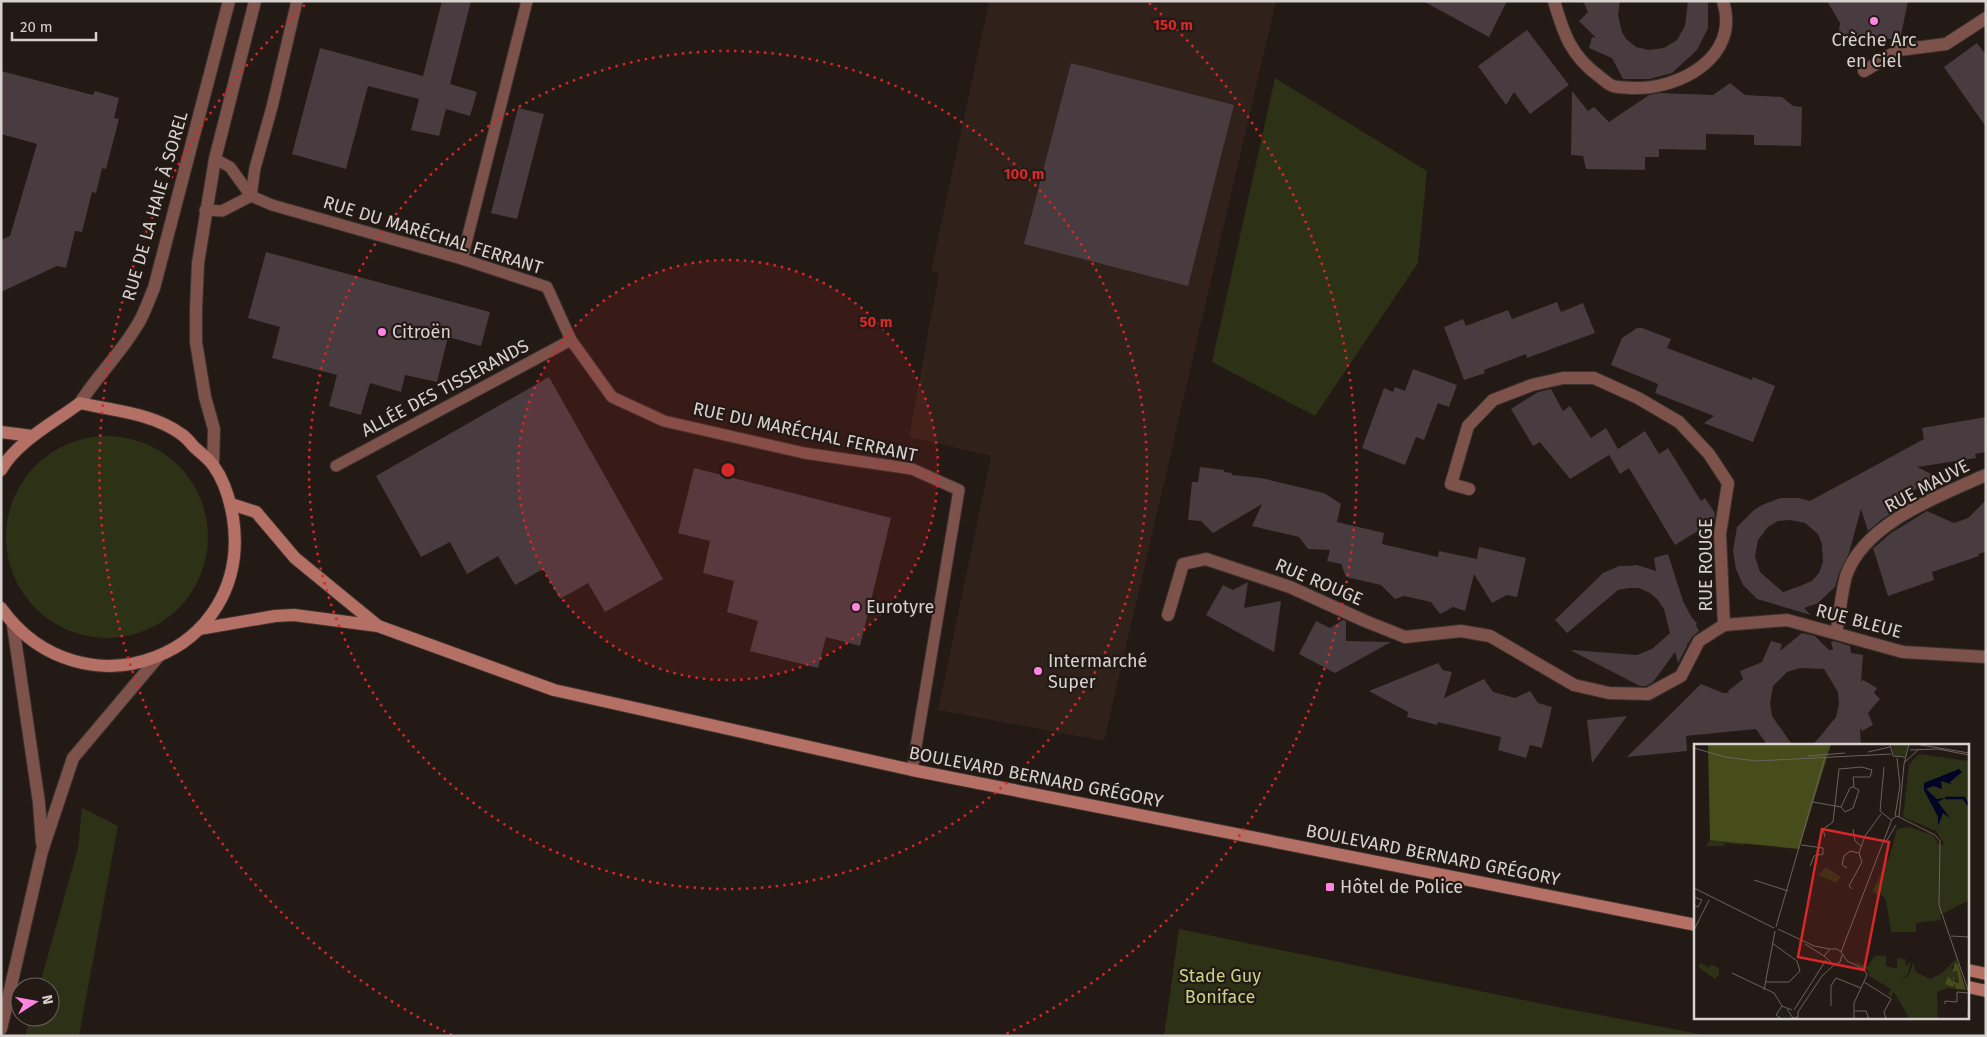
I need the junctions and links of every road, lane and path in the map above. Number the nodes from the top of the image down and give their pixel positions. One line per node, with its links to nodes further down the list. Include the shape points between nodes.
1 (229, 1): 14 (street, RUE DE LA HAIE À SOREL, via 154,288 137,326)
2 (255, 1): 9 (street)
3 (297, 1): 10 (lane, via 255,168)
4 (527, 1): 12 (lane)
5 (1554, 1): 6 (street, via 1565,37 1585,66 1612,86 1647,88 1675,82 1698,71 1718,51 1726,30)
6 (1723, 1)
7 (1986, 18): 8 (street, via 1946,44 1899,50)
8 (1864, 71)
9 (215, 159): 10 (lane, via 230,167); 11 (street)
10 (251, 196): 11 (lane, via 222,211); 12 (lane, RUE DU MARÉCHAL FERRANT, via 272,205)
11 (205, 210): 17 (street, via 198,263 196,342 214,429)
12 (462, 259): 13 (lane, RUE DU MARÉCHAL FERRANT, via 546,287)
13 (571, 340): 18 (lane, ALLÉE DES TISSERANDS); 32 (lane, RUE DU MARÉCHAL FERRANT, via 612,397 664,421 804,453 912,469 959,490)
14 (80, 403): 16 (street); 17 (street, via 149,417 181,434)
15 (1, 432): 16 (street)
16 (32, 436): 19 (street)
17 (213, 465): 22 (street)
18 (336, 466)
19 (1, 470)
20 (1986, 475): 29 (street, RUE MAUVE, via 1898,517 1858,553 1846,576)
21 (1469, 489): 25 (street, RUE ROUGE, via 1451,484 1468,426 1493,400 1563,378 1594,378 1638,398 1679,422 1710,454 1728,484 1720,534)
22 (231, 504): 27 (street, BOULEVARD BERNARD GRÉGORY, via 256,512 295,558); 28 (street, via 236,537 232,571 220,602)
23 (1, 608): 26 (street)
24 (1168, 615): 25 (street, RUE ROUGE, via 1183,564 1206,559 1290,586 1405,637 1461,631 1490,636 1574,685 1609,693 1648,694 1681,676 1699,641)
25 (1724, 624): 29 (street, RUE BLEUE, via 1787,620)
26 (13, 625): 30 (street, via 44,650 81,664 121,667); 33 (street, via 39,803)
27 (378, 626): 28 (street, BOULEVARD BERNARD GRÉGORY, via 294,615); 32 (street, BOULEVARD BERNARD GRÉGORY, via 554,690)
28 (199, 629): 30 (street, via 180,645)
29 (1836, 633): 31 (street, RUE BLEUE, via 1903,652)
30 (159, 656): 33 (street, via 73,758)
31 (1986, 657)
32 (912, 770): 34 (street, BOULEVARD BERNARD GRÉGORY)
33 (42, 851): 39 (street)
34 (1694, 925)
35 (1970, 970): 36 (street)
36 (1986, 974)
37 (1970, 987): 38 (street)
38 (1986, 991)
39 (1, 1029)

